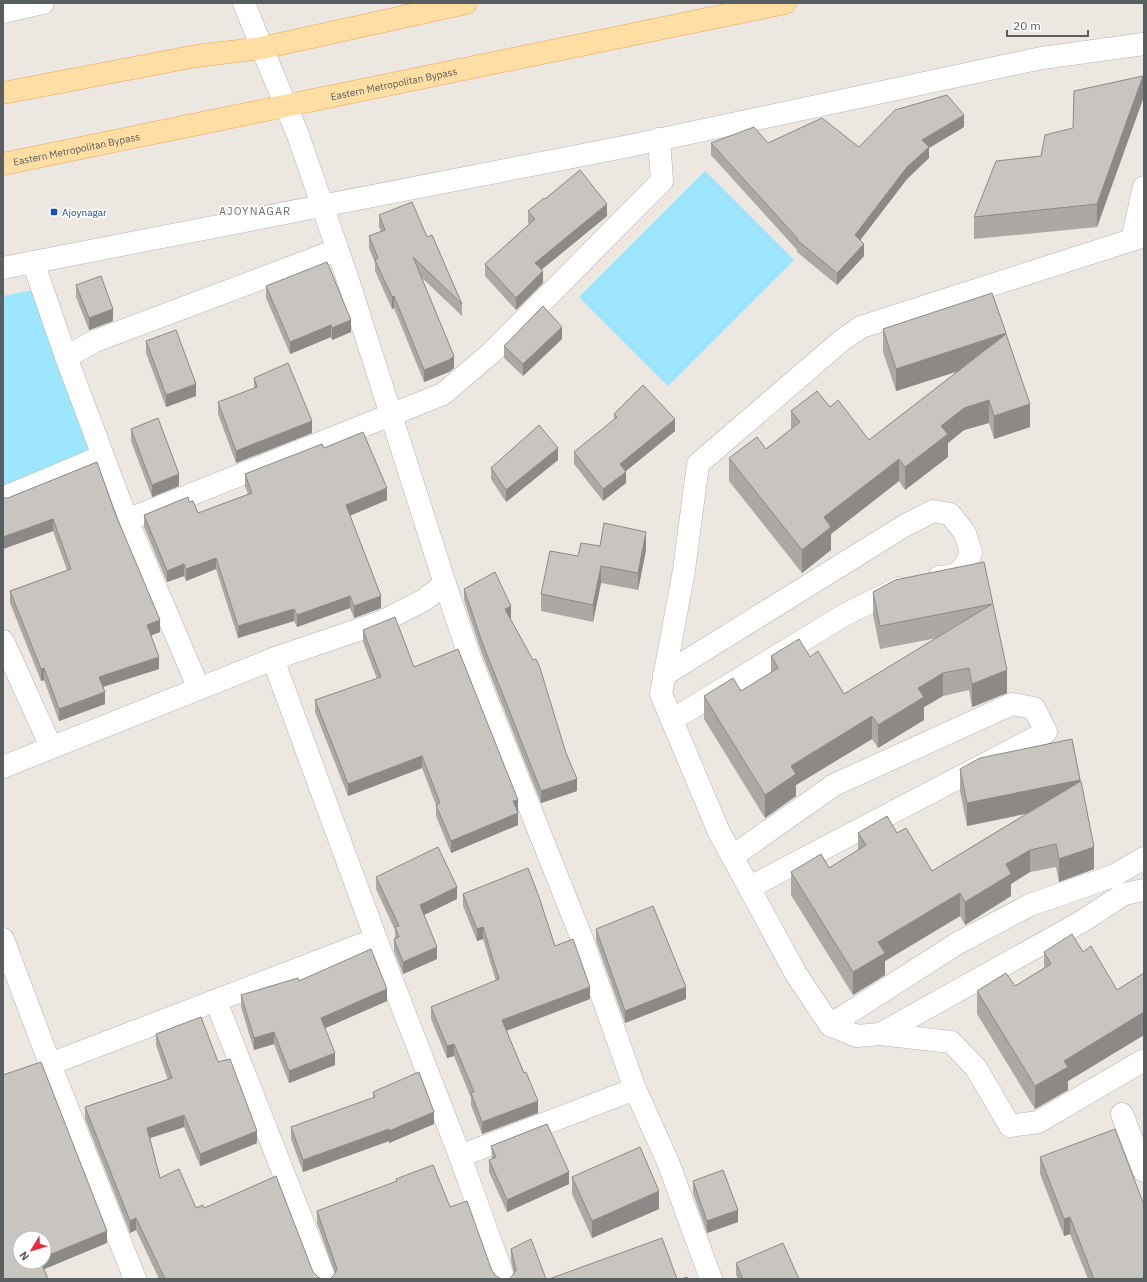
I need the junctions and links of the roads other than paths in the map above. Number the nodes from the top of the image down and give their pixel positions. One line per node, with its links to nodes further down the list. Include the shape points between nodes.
1 (44, 3): 5 (street)
2 (244, 3): 7 (street)
3 (466, 3): 7 (main road)
4 (784, 3): 9 (main road, Eastern Metropolitan Bypass)
5 (3, 12)
6 (1144, 44): 10 (street, via 1042,58)
7 (262, 48): 8 (main road, via 196,56); 9 (street)
8 (3, 93)
9 (287, 106): 11 (main road, Eastern Metropolitan Bypass); 13 (street)
10 (659, 139): 13 (street); 19 (street, via 662,181 485,358 443,394)
11 (3, 164)
12 (1144, 187): 14 (street)
13 (323, 207): 15 (street); 16 (street)
14 (1138, 238): 26 (street, via 861,327 841,341 698,464 684,570)
15 (337, 250): 18 (street, via 95,341); 19 (street)
16 (33, 262): 17 (street); 18 (street)
17 (3, 268)
18 (66, 357): 20 (street)
19 (391, 416): 22 (street); 23 (street)
20 (103, 456): 21 (street); 22 (street)
21 (3, 498)
22 (127, 520): 27 (street)
23 (445, 584): 25 (street, via 424,600 381,622); 42 (street, via 470,658 582,939)
24 (3, 641): 29 (street)
25 (273, 659): 27 (street); 36 (street)
26 (664, 675): 28 (street, via 661,694); 28 (street, via 904,526 933,511 950,514 965,533 971,553 961,572 952,576 919,577 846,614)
27 (199, 689): 29 (street)
28 (672, 720): 31 (street, via 719,832)
29 (51, 747): 30 (street)
30 (3, 767)
31 (733, 856): 33 (street); 33 (street, via 834,785 1012,704 1034,708 1046,732)
32 (1144, 858): 38 (street, via 1113,876 1030,905 965,940)
33 (750, 887): 38 (street, via 796,974)
34 (1144, 890): 39 (street, via 1124,894 1081,922)
35 (3, 939): 41 (street)
36 (376, 940): 37 (street); 44 (street)
37 (216, 1001): 41 (street); 47 (street)
38 (830, 1024): 39 (street, via 857,1036)
39 (880, 1034): 40 (street, via 951,1042 976,1068 1010,1126 1038,1122)
40 (1144, 1060)
41 (50, 1064): 46 (street)
42 (635, 1089): 44 (street); 49 (street, via 668,1162)
43 (1122, 1114): 45 (street)
44 (460, 1156): 48 (street)
45 (1144, 1171)
46 (136, 1279)
47 (325, 1279)
48 (504, 1279)
49 (711, 1279)

